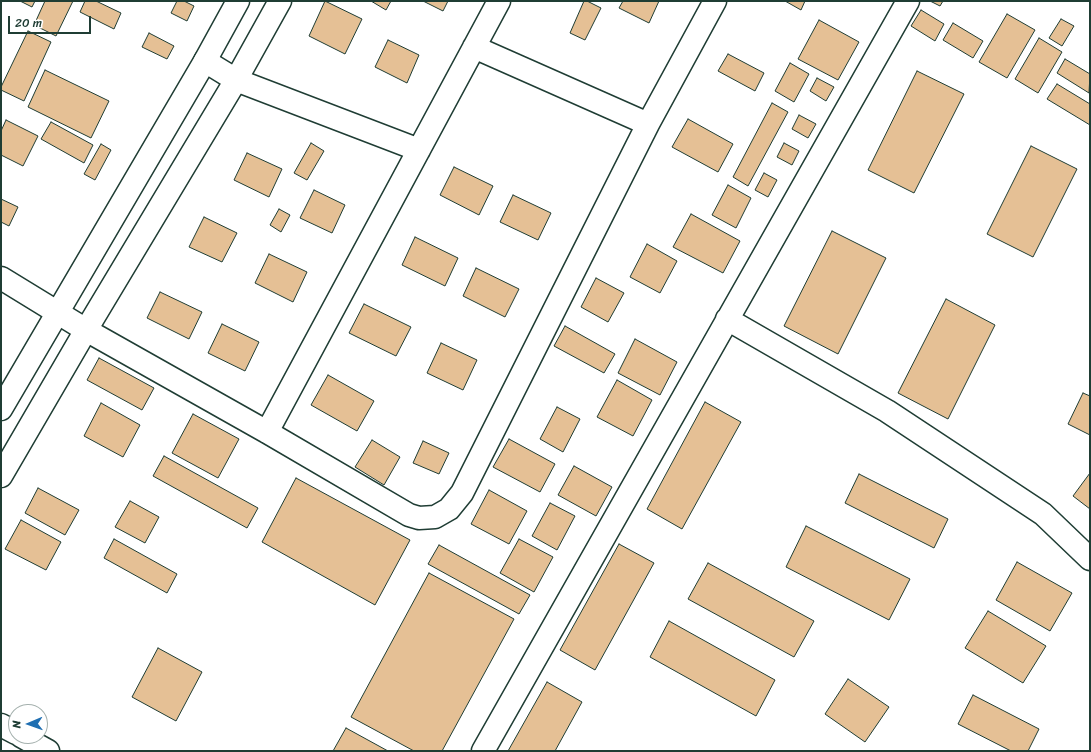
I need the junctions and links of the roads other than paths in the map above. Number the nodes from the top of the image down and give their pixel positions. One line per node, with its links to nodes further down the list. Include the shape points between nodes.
1 (238, 1): 7 (street)
2 (280, 1): 8 (street)
3 (499, 1): 6 (street)
4 (715, 1): 9 (street)
5 (908, 1): 13 (street)
6 (474, 47): 9 (street); 10 (street)
7 (205, 61): 8 (street); 12 (street)
8 (236, 80): 10 (street); 14 (street)
9 (648, 124): 16 (street, via 462,493 449,509 435,517 420,518 409,515)
10 (419, 150): 16 (street)
11 (1, 278): 12 (street)
12 (57, 313): 14 (street); 15 (street)
13 (727, 319): 18 (street, via 887,411 1043,514); 21 (street)
14 (86, 330): 16 (street); 17 (street)
15 (1, 409)
16 (267, 432)
17 (1, 476)
18 (1090, 559)
19 (35, 744): 20 (street)
20 (48, 751)
21 (483, 751)

